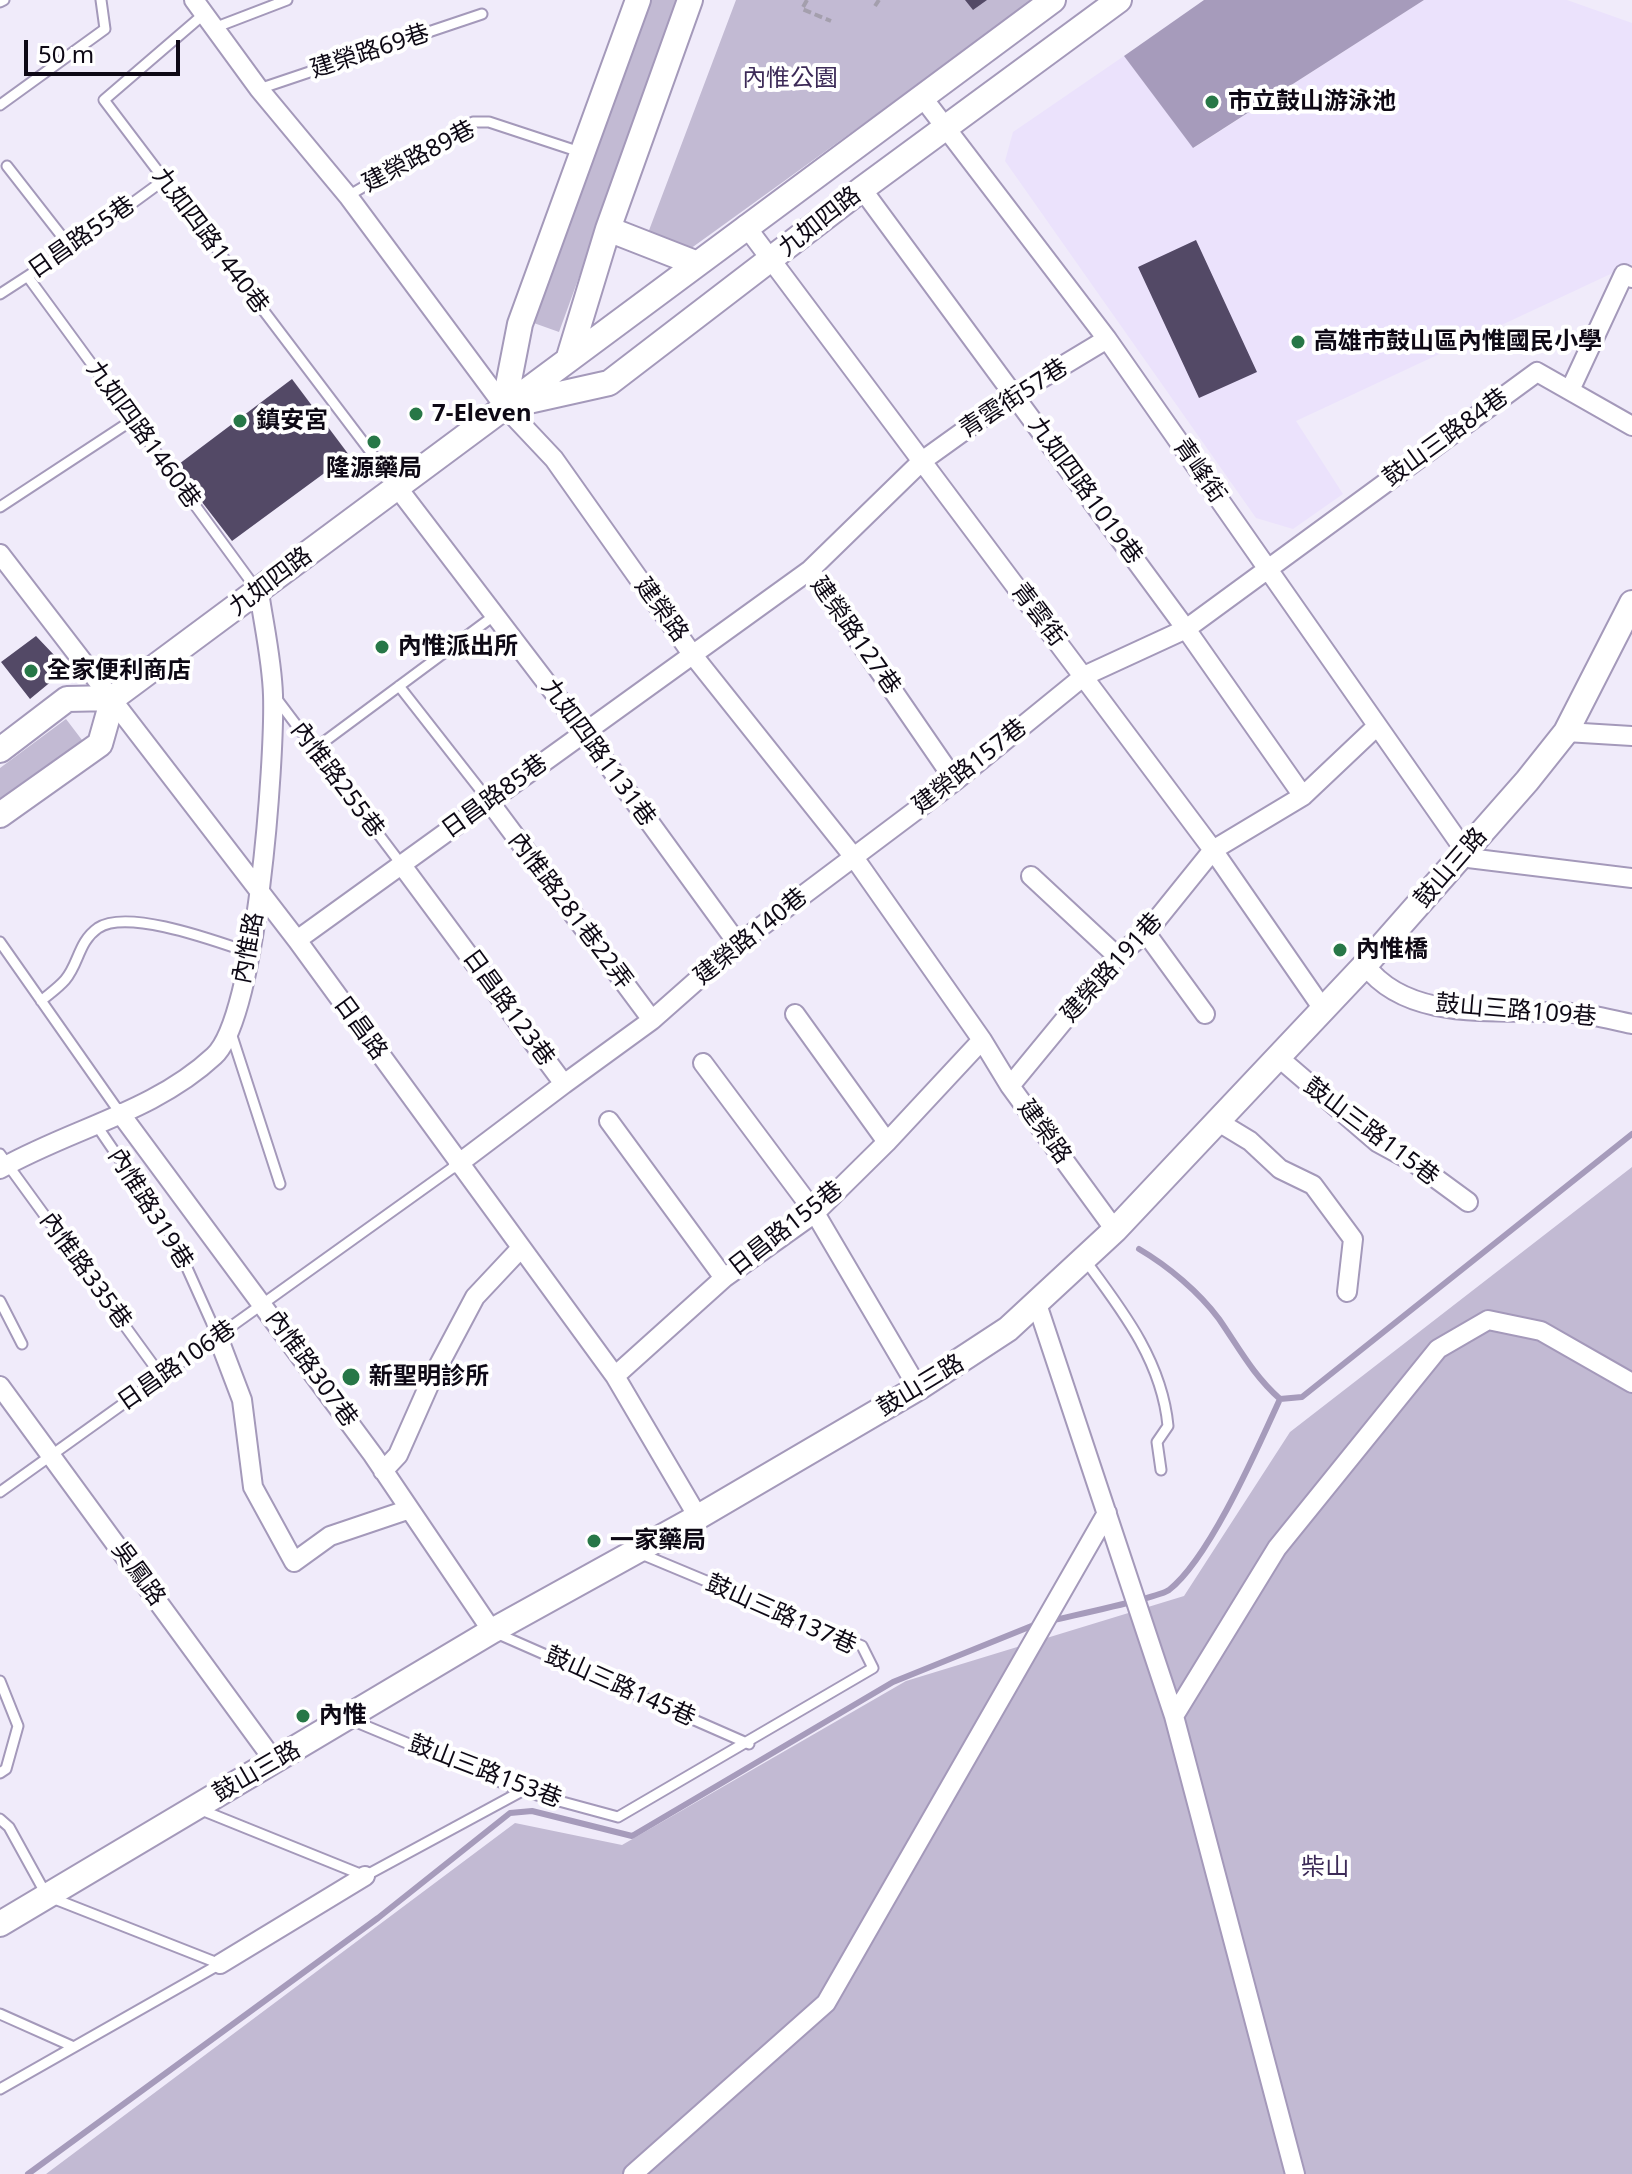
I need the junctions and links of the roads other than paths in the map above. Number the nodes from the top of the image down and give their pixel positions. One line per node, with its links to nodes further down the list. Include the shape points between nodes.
1 (101, 0): 11 (lane, via 105,29)
2 (287, 0): 7 (lane)
3 (638, 0): 13 (street)
4 (690, 0): 19 (street)
5 (1053, 0): 10 (street, 九如四路)
6 (1119, 0): 12 (street, 九如四路)
7 (204, 14): 9 (street, 建榮路); 15 (lane, 九如四路1440巷, via 104,100)
8 (482, 14): 9 (lane, 建榮路69巷)
9 (259, 89): 17 (street, 建榮路)
10 (923, 98): 12 (street, 青峰街); 18 (street, 九如四路)
11 (1, 103)
12 (947, 130): 16 (street, 九如四路); 26 (street, 青峰街)
13 (583, 153): 17 (lane, 建榮路89巷, via 489,122 473,122); 30 (street, via 520,324)
14 (7, 166): 20 (lane)
15 (164, 180): 20 (lane, 日昌路55巷); 34 (lane, 九如四路1440巷)
16 (862, 189): 21 (street, 九如四路); 29 (street, 九如四路1019巷)
17 (348, 196): 30 (street, 建榮路)
18 (745, 225): 21 (street, 青雲街); 22 (street, 九如四路)
19 (608, 229): 22 (street); 27 (street)
20 (71, 248): 23 (lane, 日昌路55巷)
21 (770, 260): 30 (street, 九如四路, via 609,383); 33 (street, 青雲街)
22 (695, 263): 27 (street, 九如四路)
23 (28, 277): 25 (lane, 日昌路55巷); 31 (lane, 九如四路1460巷)
24 (1632, 278): 28 (street, via 1624,274)
25 (0, 294)
26 (1107, 339): 29 (street, 青雲街57巷); 37 (street, 青峰街)
27 (569, 357): 30 (street, 九如四路)
28 (1571, 388): 32 (street, 鼓山三路84巷); 37 (street, 鼓山三路84巷, via 1537,372)
29 (1014, 395): 33 (street, 青雲街57巷); 42 (street, 九如四路1019巷)
30 (504, 406): 34 (street, 九如四路); 43 (street, 建榮路, via 554,459)
31 (131, 421): 35 (lane); 39 (lane, 九如四路1460巷)
32 (1632, 426)
33 (922, 461): 38 (street, 青雲街57巷); 44 (street, 青雲街)
34 (397, 487): 39 (street, 九如四路); 41 (street, 九如四路1131巷)
35 (0, 507)
36 (0, 554): 47 (street, 日昌路)
37 (1267, 568): 42 (street, 建榮路157巷); 48 (street, 青峰街)
38 (810, 570): 43 (street, 建榮路127巷); 54 (street, 建榮路127巷)
39 (259, 592): 46 (street, 內惟路); 47 (street, 九如四路)
40 (1632, 603): 50 (street, 鼓山三路)
41 (495, 615): 45 (lane); 49 (street, 九如四路1131巷)
42 (1186, 629): 44 (street, 建榮路157巷); 55 (street, 九如四路1019巷)
43 (692, 654): 49 (street, 日昌路85巷); 60 (street, 建榮路)
44 (1084, 676): 54 (street, 建榮路157巷); 58 (street, 青雲街)
45 (399, 686): 53 (lane); 56 (lane)
46 (273, 694): 53 (lane, 內惟路255巷); 64 (street, 內惟路)
47 (113, 698): 52 (street, via 67,699); 57 (street, via 100,744); 64 (street, 日昌路)
48 (1376, 727): 55 (street); 59 (street, 青峰街)
49 (584, 732): 56 (street, 日昌路85巷); 68 (street, 九如四路1131巷)
50 (1566, 732): 51 (street); 59 (street, 鼓山三路)
51 (1632, 736)
52 (0, 750)
53 (313, 750): 61 (lane, 內惟路255巷)
54 (955, 781): 60 (street, 建榮路157巷)
55 (1303, 796): 58 (street)
56 (489, 801): 61 (street, 日昌路85巷); 76 (street, 內惟路281巷22弄)
57 (0, 815)
58 (1213, 850): 65 (street, 建榮路191巷); 73 (street, 青雲街)
59 (1463, 854): 63 (street); 71 (street, 鼓山三路)
60 (853, 856): 68 (street, 建榮路140巷); 79 (street, 建榮路)
61 (401, 864): 66 (street, 日昌路85巷); 82 (street, 日昌路123巷)
62 (1031, 876): 70 (street)
63 (1632, 878)
64 (260, 892): 66 (street, 日昌路); 69 (street, 內惟路)
65 (1146, 933): 70 (street, 建榮路191巷); 75 (street)
66 (297, 940): 90 (street, 日昌路)
67 (0, 942): 72 (lane)
68 (738, 944): 76 (street, 建榮路140巷)
69 (251, 953): 72 (lane, via 184,931 123,923 100,927 79,948 67,978); 78 (street, 內惟路)
70 (1117, 956): 83 (street, 建榮路191巷)
71 (1365, 965): 73 (street, 鼓山三路); 77 (street, 鼓山三路109巷, via 1391,991 1439,1007 1576,1013)
72 (41, 1001): 84 (lane)
73 (1323, 1009): 80 (street, 鼓山三路)
74 (795, 1014): 88 (street)
75 (1205, 1014)
76 (652, 1020): 82 (street, 建榮路140巷)
77 (1632, 1024)
78 (230, 1029): 84 (street, 內惟路, via 217,1053 183,1083); 91 (lane)
79 (982, 1040): 83 (street, 建榮路); 88 (street, 日昌路155巷)
80 (1278, 1057): 86 (street, 鼓山三路); 92 (street, 鼓山三路115巷, via 1377,1142)
81 (703, 1063): 93 (street)
82 (564, 1084): 90 (street, 日昌路123巷)
83 (1010, 1086): 94 (street, 建榮路)
84 (120, 1113): 87 (street, 內惟路); 101 (street, 內惟路307巷)
85 (609, 1121): 97 (street)
86 (1217, 1121): 94 (street, 鼓山三路); 98 (street, via 1250,1141 1280,1169 1313,1185 1353,1239)
87 (97, 1126): 89 (street, 內惟路); 102 (lane, 內惟路319巷, via 174,1239)
88 (887, 1142): 93 (street, 日昌路155巷)
89 (2, 1163): 105 (lane, 內惟路335巷)
90 (458, 1164): 95 (street, 日昌路); 101 (lane, 日昌路106巷)
91 (280, 1184)
92 (1468, 1202)
93 (815, 1213): 97 (street, 日昌路155巷); 108 (street)
94 (1115, 1230): 96 (street, 鼓山三路)
95 (521, 1248): 104 (street, 日昌路); 111 (street, via 475,1297 398,1455)
96 (1084, 1259): 100 (street, 鼓山三路); 110 (lane, via 1134,1327 1160,1386 1168,1426 1157,1442)
97 (724, 1278): 104 (street, 日昌路155巷)
98 (1347, 1292)
99 (0, 1301): 103 (lane)
100 (1037, 1304): 108 (street, 鼓山三路, via 978,1351); 114 (street)
101 (264, 1305): 102 (lane, 日昌路106巷); 111 (street, 內惟路307巷)
102 (218, 1337): 105 (lane, 日昌路106巷); 113 (street, via 242,1400 253,1487 294,1562 330,1536)
103 (22, 1344)
104 (615, 1376): 115 (street, 日昌路)
105 (162, 1377): 109 (lane, 日昌路106巷)
106 (1632, 1383): 119 (street, via 1541,1331 1488,1320 1438,1349 1277,1548)
107 (0, 1386): 109 (street, 吳鳳路)
108 (918, 1388): 115 (street, 鼓山三路)
109 (51, 1456): 112 (lane, 日昌路106巷); 122 (street, 吳鳳路)
110 (1161, 1470)
111 (383, 1471): 113 (street, 內惟路307巷)
112 (0, 1492)
113 (407, 1510): 117 (street, 內惟路307巷)
114 (1107, 1513): 119 (street); 134 (street, via 826,2003)
115 (698, 1517): 116 (street, 鼓山三路)
116 (636, 1551): 117 (street, 鼓山三路); 121 (lane, 鼓山三路137巷, via 862,1646 873,1668)
117 (492, 1631): 120 (street, 鼓山三路); 121 (lane, 鼓山三路145巷)
118 (0, 1681): 123 (lane, via 18,1726 6,1769)
119 (1174, 1716): 135 (street)
120 (348, 1719): 122 (street, 鼓山三路); 124 (lane, 鼓山三路153巷)
121 (749, 1744): 124 (lane, 鼓山三路153巷, via 618,1817)
122 (275, 1762): 125 (street, 鼓山三路)
123 (0, 1773)
124 (522, 1791): 127 (lane)
125 (195, 1807): 127 (lane); 128 (street, 鼓山三路)
126 (0, 1819): 128 (lane)
127 (365, 1876): 130 (street)
128 (47, 1896): 129 (street, 鼓山三路); 130 (lane)
129 (0, 1924)
130 (220, 1964): 132 (lane)
131 (0, 2014): 132 (lane)
132 (74, 2047): 133 (lane)
133 (0, 2089)
134 (633, 2174)
135 (1295, 2174)

